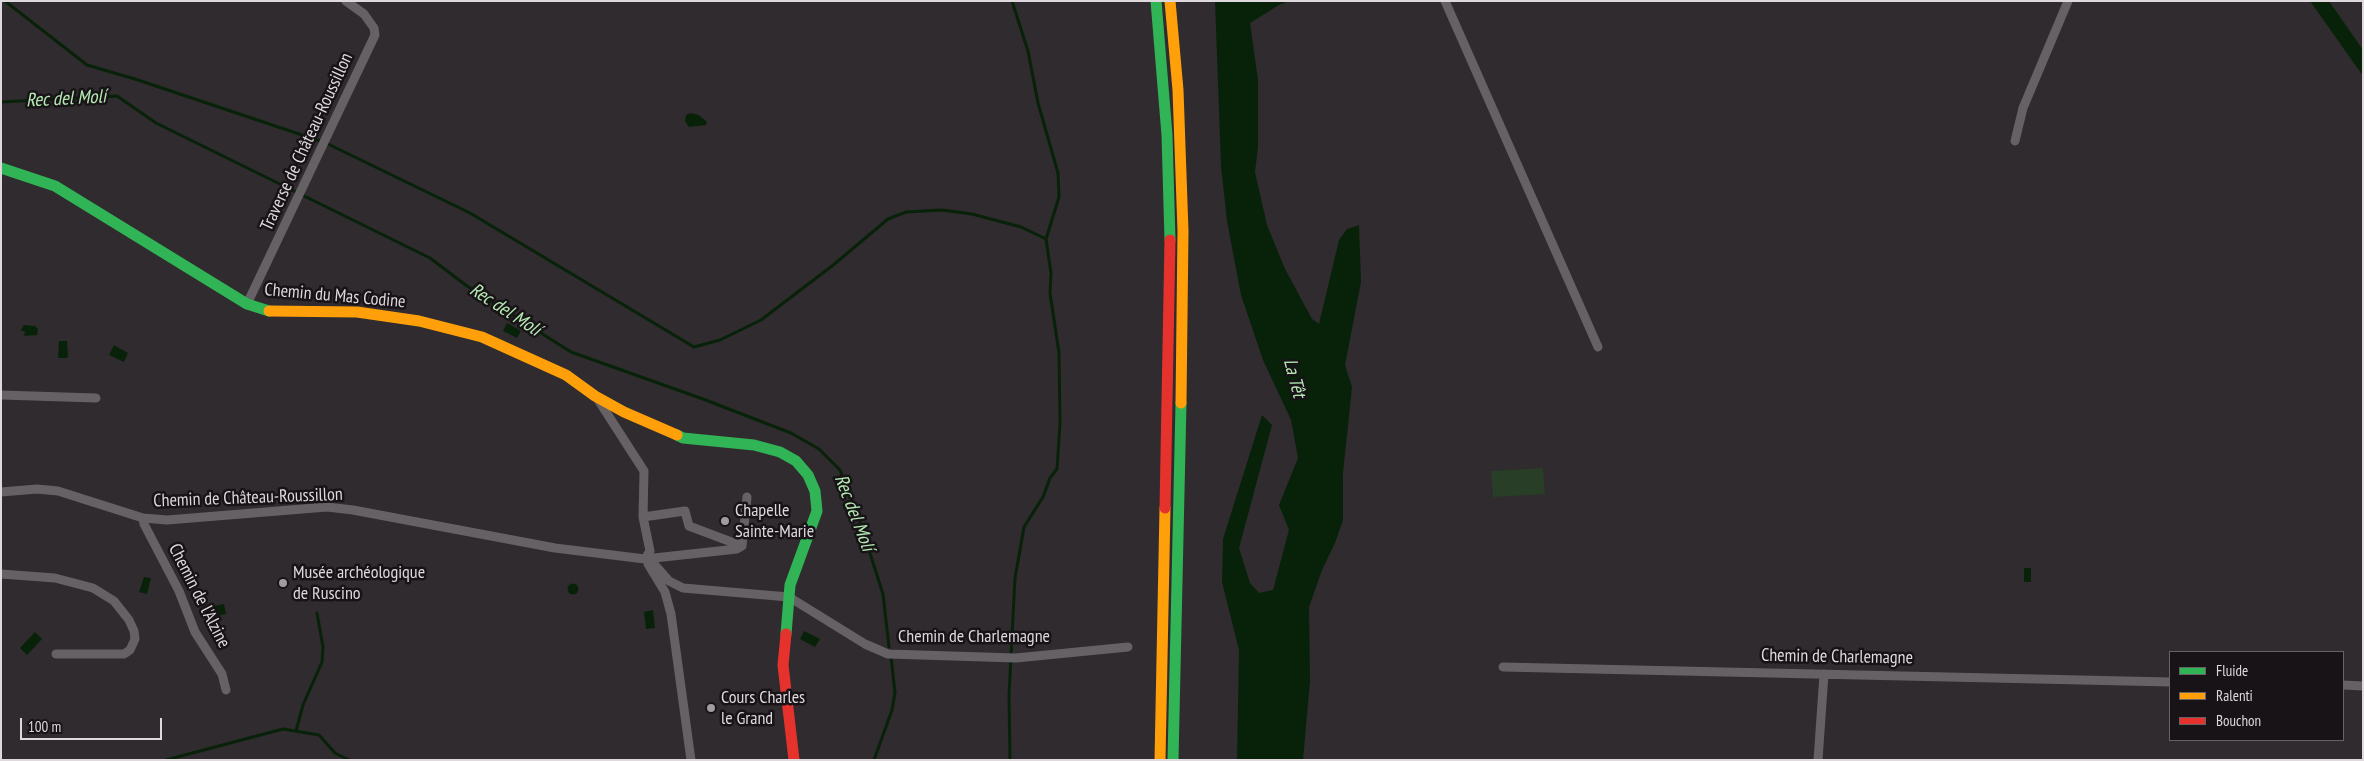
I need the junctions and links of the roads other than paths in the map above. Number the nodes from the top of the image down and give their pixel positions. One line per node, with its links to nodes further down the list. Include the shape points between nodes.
1 (346, 1): 8 (street, Traverse de Château-Roussillon, via 364,14 375,35)
2 (1156, 1): 31 (main road, via 1167,135 1170,247)
3 (1170, 1): 32 (main road, via 1179,110 1183,231)
4 (1445, 1): 9 (street)
5 (2068, 1): 6 (street, via 2023,108)
6 (2015, 141)
7 (1, 168): 8 (main road, Chemin du Mas Codine, via 55,186)
8 (247, 304): 11 (main road, Chemin du Mas Codine, via 264,311 357,312 419,321 482,337 566,375)
9 (1598, 348)
10 (1, 396): 12 (street)
11 (595, 396): 15 (street, via 644,471); 20 (main road, Chemin du Mas Codine, via 683,438 754,445 780,452 796,461 808,475 815,491 817,510 797,562)
12 (96, 398)
13 (1, 492): 16 (street, Chemin de Château-Roussillon, via 58,491)
14 (747, 497): 17 (street)
15 (643, 517): 17 (street, via 685,511 688,526); 18 (street, via 650,551)
16 (143, 518): 18 (street, Chemin de Château-Roussillon, via 167,520 327,508 555,548); 28 (street, Chemin de l'Alzine, via 179,590 195,632 222,674)
17 (742, 546): 18 (street, Chemin de Château-Roussillon)
18 (645, 559): 20 (street, via 683,588); 29 (street, via 664,592 671,614)
19 (1, 574): 22 (street, via 55,578 93,588 114,601 134,631 130,650 124,654)
20 (789, 597): 21 (street, Chemin de Charlemagne, via 865,644 891,654 1008,658); 30 (main road, via 783,665)
21 (1128, 647)
22 (56, 654)
23 (1503, 667): 24 (street, Chemin de Charlemagne)
24 (1824, 674): 25 (street, Chemin de Charlemagne); 33 (street)
25 (2169, 682)
26 (2344, 686): 27 (street)
27 (2363, 686)
28 (226, 690)
29 (690, 760)
30 (794, 760)
31 (1160, 760)
32 (1173, 760)
33 (1818, 760)

